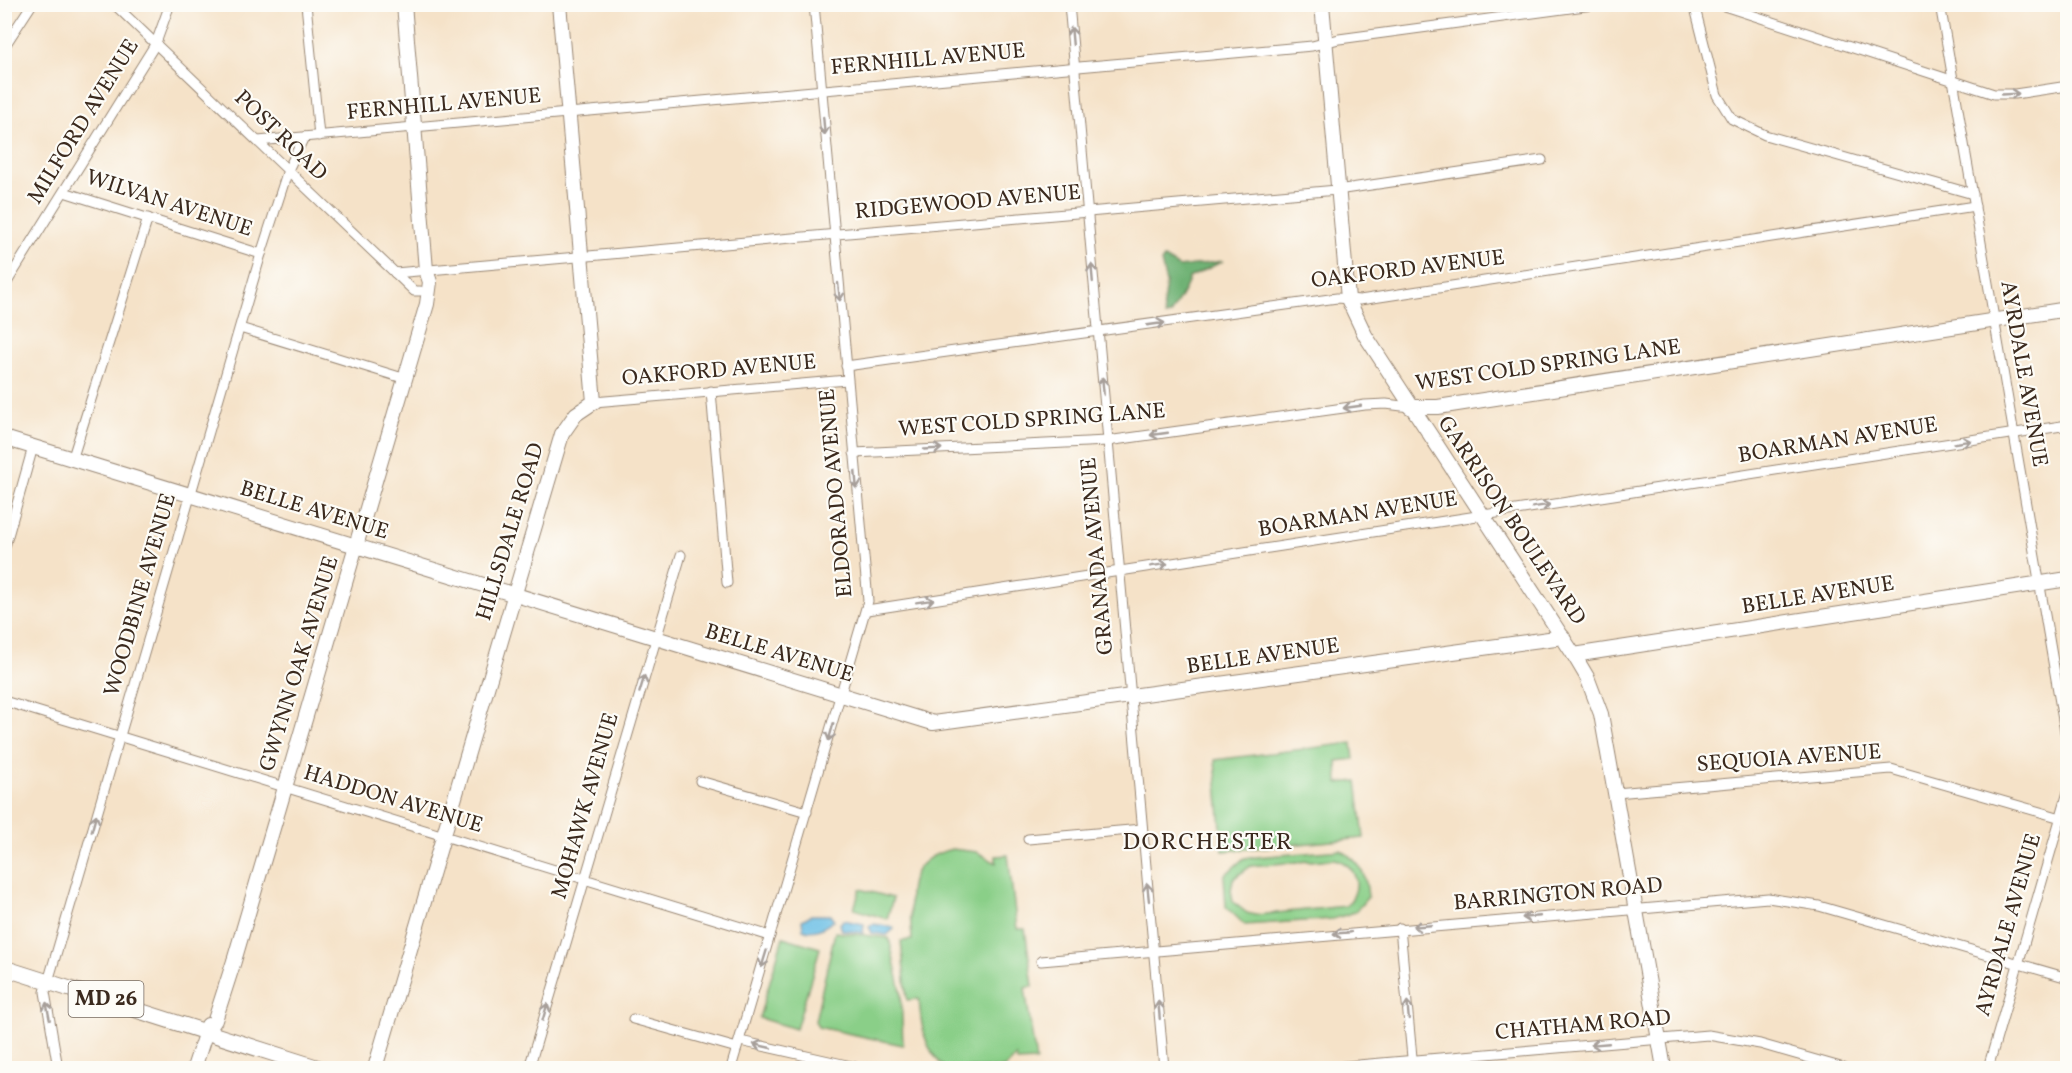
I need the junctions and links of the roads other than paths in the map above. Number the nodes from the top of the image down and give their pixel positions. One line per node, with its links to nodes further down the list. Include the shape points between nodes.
1 (32, 4): 17 (street)
2 (144, 4): 14 (street)
3 (170, 4): 15 (street, MILFORD AVENUE)
4 (306, 4): 24 (street)
5 (404, 4): 23 (street, GWYNN OAK AVENUE)
6 (559, 4): 22 (street)
7 (814, 4): 21 (street, ELDORADO AVENUE)
8 (1069, 4): 18 (street, GRANADA AVENUE, one-way to 8)
9 (1322, 4): 16 (street, GARRISON BOULEVARD)
10 (1600, 4): 16 (street, FERNHILL AVENUE)
11 (1694, 4): 31 (street, via 1716,95 1732,119 1752,130)
12 (1718, 4): 19 (street)
13 (1940, 4): 19 (street, AYRDALE AVENUE)
14 (116, 6): 15 (street, POST ROAD)
15 (156, 43): 26 (street, POST ROAD); 30 (street, MILFORD AVENUE)
16 (1326, 43): 18 (street, FERNHILL AVENUE); 29 (street, GARRISON BOULEVARD)
17 (4, 48)
18 (1074, 67): 21 (street, FERNHILL AVENUE); 33 (street, GRANADA AVENUE)
19 (1954, 83): 20 (street, one-way to 20, via 2004,95); 31 (street, AYRDALE AVENUE)
20 (2067, 86)
21 (821, 89): 22 (street, FERNHILL AVENUE); 35 (street, ELDORADO AVENUE, one-way to 35)
22 (568, 113): 23 (street, FERNHILL AVENUE); 37 (street)
23 (414, 126): 24 (street, FERNHILL AVENUE); 38 (street, GWYNN OAK AVENUE)
24 (319, 136): 25 (street, FERNHILL AVENUE)
25 (304, 137): 26 (street, FERNHILL AVENUE); 28 (street, WOODBINE AVENUE)
26 (258, 141): 28 (street, POST ROAD)
27 (1542, 160): 29 (street, RIDGEWOOD AVENUE)
28 (288, 170): 36 (street, WOODBINE AVENUE); 39 (street, POST ROAD)
29 (1337, 190): 33 (street, RIDGEWOOD AVENUE); 42 (street, GARRISON BOULEVARD)
30 (64, 192): 34 (street, WILVAN AVENUE); 40 (street, MILFORD AVENUE)
31 (1973, 194): 32 (street, AYRDALE AVENUE)
32 (1975, 206): 42 (street, OAKFORD AVENUE); 44 (street, AYRDALE AVENUE)
33 (1087, 212): 35 (street, RIDGEWOOD AVENUE); 46 (street, GRANADA AVENUE, one-way to 33)
34 (148, 218): 36 (street, WILVAN AVENUE); 59 (street)
35 (833, 234): 37 (street, RIDGEWOOD AVENUE); 47 (street, ELDORADO AVENUE, one-way to 47)
36 (261, 254): 45 (street, WOODBINE AVENUE)
37 (582, 257): 38 (street, RIDGEWOOD AVENUE); 51 (street)
38 (426, 270): 39 (street, RIDGEWOOD AVENUE); 41 (street, GWYNN OAK AVENUE); 48 (street, GWYNN OAK AVENUE, via 430,282 427,304)
39 (395, 273): 41 (street, POST ROAD, via 414,291)
40 (4, 287)
41 (420, 291): 48 (street, GWYNN OAK AVENUE)
42 (1348, 299): 46 (street, OAKFORD AVENUE, one-way to 42); 52 (street, GARRISON BOULEVARD, via 1361,328)
43 (2067, 309): 44 (street, WEST COLD SPRING LANE)
44 (1995, 320): 52 (street, WEST COLD SPRING LANE, via 1438,407); 54 (street, AYRDALE AVENUE)
45 (240, 328): 48 (street); 60 (street, WOODBINE AVENUE)
46 (1098, 332): 47 (street, OAKFORD AVENUE); 56 (street, GRANADA AVENUE, one-way to 46)
47 (846, 366): 49 (street, ELDORADO AVENUE)
48 (402, 378): 62 (street, GWYNN OAK AVENUE)
49 (847, 380): 50 (street, OAKFORD AVENUE); 58 (street, ELDORADO AVENUE)
50 (711, 391): 51 (street, OAKFORD AVENUE); 67 (street)
51 (594, 402): 69 (street, HILLSDALE ROAD, via 576,414 562,434)
52 (1410, 407): 56 (street, WEST COLD SPRING LANE, one-way to 56, via 1365,405); 61 (street, GARRISON BOULEVARD)
53 (2067, 425): 54 (street, BOARMAN AVENUE)
54 (2014, 434): 61 (street, BOARMAN AVENUE, one-way to 54); 68 (street, AYRDALE AVENUE)
55 (4, 438): 57 (street, BELLE AVENUE)
56 (1107, 441): 58 (street, WEST COLD SPRING LANE, one-way to 56); 65 (street, GRANADA AVENUE)
57 (33, 447): 59 (street, BELLE AVENUE); 63 (street)
58 (854, 453): 70 (street, ELDORADO AVENUE, one-way to 70)
59 (72, 460): 60 (street, BELLE AVENUE)
60 (191, 495): 62 (street, BELLE AVENUE); 78 (street, WOODBINE AVENUE)
61 (1484, 516): 65 (street, BOARMAN AVENUE, one-way to 61); 71 (street, GARRISON BOULEVARD)
62 (353, 545): 69 (street, BELLE AVENUE); 81 (street, GWYNN OAK AVENUE)
63 (4, 550)
64 (681, 555): 72 (street, MOHAWK AVENUE)
65 (1119, 571): 70 (street, BOARMAN AVENUE, one-way to 65); 75 (street, GRANADA AVENUE)
66 (2067, 579): 68 (street, BELLE AVENUE)
67 (728, 583)
68 (2039, 583): 73 (street, BELLE AVENUE); 77 (street, AYRDALE AVENUE)
69 (514, 594): 72 (street, BELLE AVENUE); 87 (street, HILLSDALE ROAD)
70 (867, 610): 74 (street, ELDORADO AVENUE)
71 (1563, 637): 73 (street, GARRISON BOULEVARD); 75 (street, BELLE AVENUE)
72 (656, 638): 74 (street, BELLE AVENUE); 89 (street, MOHAWK AVENUE, one-way to 72)
73 (1574, 654): 83 (street, GARRISON BOULEVARD, via 1598,702)
74 (842, 694): 75 (street, BELLE AVENUE, via 933,723); 84 (street, ELDORADO AVENUE, one-way to 84)
75 (1131, 696): 86 (street, GRANADA AVENUE)
76 (4, 701): 78 (street, HADDON AVENUE)
77 (2065, 717): 79 (street, AYRDALE AVENUE)
78 (120, 736): 81 (street, HADDON AVENUE); 98 (street, WOODBINE AVENUE, one-way to 78)
79 (2067, 749)
80 (700, 781): 84 (street)
81 (281, 786): 87 (street, HADDON AVENUE); 100 (street, GWYNN OAK AVENUE, via 224,994)
82 (2067, 792): 85 (street, AYRDALE AVENUE)
83 (1616, 793): 85 (street, SEQUOIA AVENUE, via 1884,769); 90 (street, GARRISON BOULEVARD)
84 (807, 812): 92 (street, ELDORADO AVENUE)
85 (2064, 819): 95 (street, AYRDALE AVENUE)
86 (1142, 829): 88 (street); 93 (street, GRANADA AVENUE, one-way to 86)
87 (443, 836): 89 (street, HADDON AVENUE); 107 (street, HILLSDALE ROAD)
88 (1028, 839)
89 (584, 879): 92 (street, HADDON AVENUE); 108 (street, MOHAWK AVENUE, one-way to 89)
90 (1636, 908): 91 (street, BARRINGTON ROAD, one-way to 91); 95 (street, BARRINGTON ROAD, via 1748,897 1784,899); 101 (street, GARRISON BOULEVARD)
91 (1400, 928): 93 (street, BARRINGTON ROAD, one-way to 93); 103 (street, one-way to 91)
92 (770, 936): 102 (street, ELDORADO AVENUE, one-way to 102)
93 (1154, 950): 94 (street, BARRINGTON ROAD); 111 (street, GRANADA AVENUE, one-way to 93)
94 (1041, 961)
95 (2018, 963): 97 (street, BARRINGTON ROAD); 115 (street, AYRDALE AVENUE)
96 (4, 968): 98 (main road, MD 26)
97 (2067, 978)
98 (48, 981): 100 (main road, MD 26); 104 (street, WOODBINE AVENUE, one-way to 98, via 45,996)
99 (633, 1019): 102 (street)
100 (207, 1032): 105 (street, GWYNN OAK AVENUE); 106 (main road, MD 26)
101 (1659, 1039): 103 (street, CHATHAM ROAD, one-way to 103); 113 (street, GARRISON BOULEVARD); 114 (street, CHATHAM ROAD, via 1708,1035 1739,1039)
102 (738, 1044): 109 (street, ELDORADO AVENUE); 110 (street, one-way to 102)
103 (1413, 1064): 112 (street, CHATHAM ROAD)
104 (58, 1068)
105 (194, 1068)
106 (319, 1068)
107 (375, 1068)
108 (529, 1068)
109 (731, 1068)
110 (860, 1068)
111 (1164, 1068)
112 (1323, 1068)
113 (1664, 1068)
114 (1844, 1068)
115 (1988, 1068)

